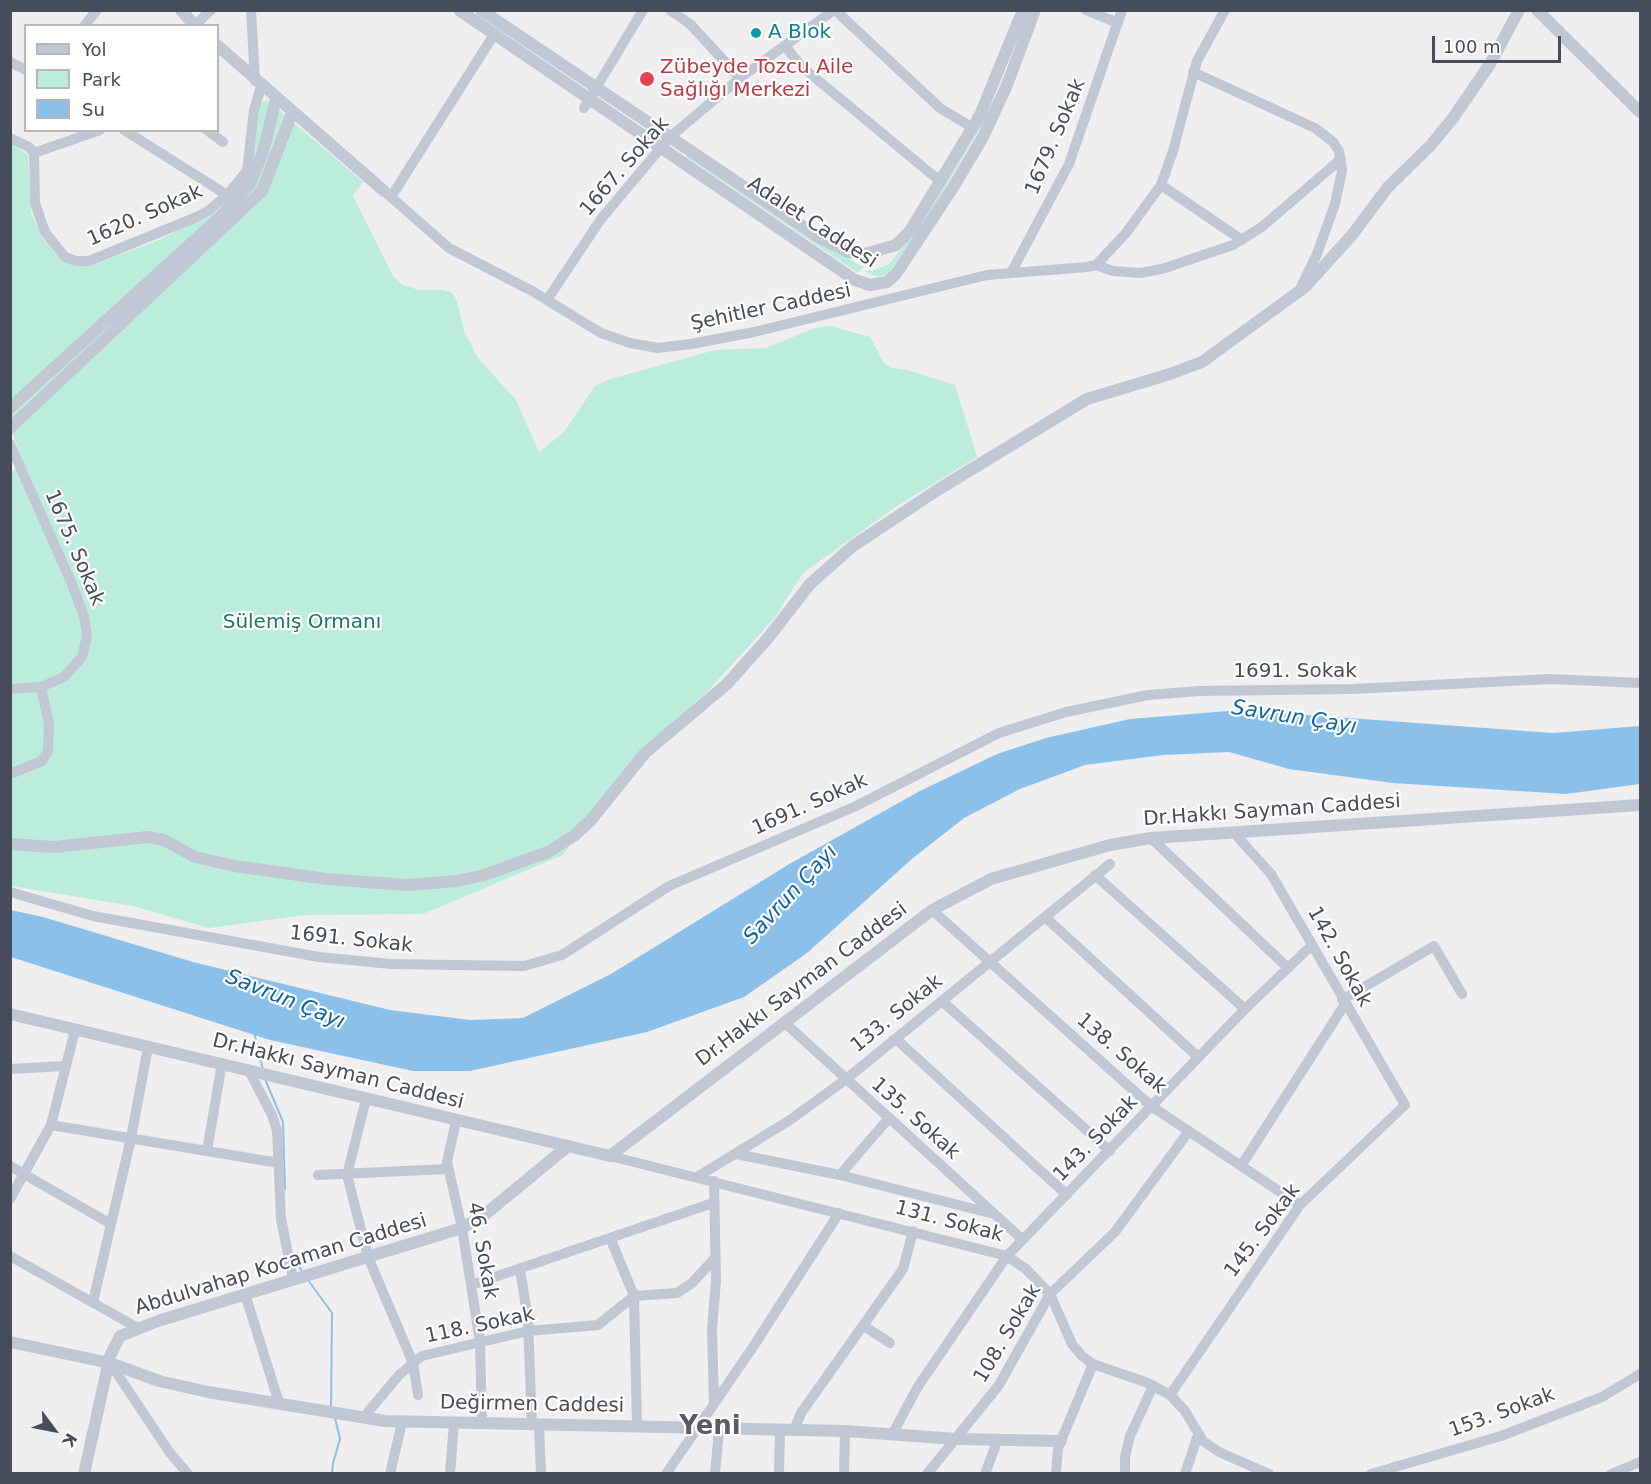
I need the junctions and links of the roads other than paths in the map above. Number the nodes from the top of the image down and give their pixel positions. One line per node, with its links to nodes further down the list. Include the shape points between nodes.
1 (97, 10): 19 (street)
2 (181, 10): 20 (street)
3 (211, 10): 21 (street)
4 (251, 10): 28 (street, 1620. Sokak)
5 (459, 10): 17 (street)
6 (481, 10): 17 (street)
7 (643, 10): 29 (street)
8 (670, 10): 27 (street, via 690,24)
9 (835, 10): 22 (street, 1667. Sokak); 33 (street, via 940,108)
10 (1023, 10): 33 (street)
11 (1035, 10): 39 (street, Adalet Caddesi, via 983,137 896,274 878,285 855,280)
12 (1086, 10): 18 (street)
13 (1122, 10): 18 (street, 1679. Sokak)
14 (1225, 10): 26 (street)
15 (1519, 10): 49 (street, via 1490,64 1440,135 1388,187 1334,256)
16 (1537, 10): 31 (street)
17 (499, 22): 29 (street); 44 (street)
18 (1118, 23): 48 (street, 1679. Sokak, via 1069,164)
19 (86, 24)
20 (194, 24)
21 (196, 24)
22 (785, 46): 27 (street, 1667. Sokak); 42 (street, via 802,67)
23 (219, 47): 28 (street)
24 (10, 62): 25 (street)
25 (24, 69)
26 (1193, 72): 41 (street, via 1315,128 1333,142); 43 (street)
27 (740, 78): 39 (street, 1667. Sokak)
28 (258, 84): 30 (street); 45 (street, 1620. Sokak, via 247,171)
29 (590, 98): 39 (street)
30 (276, 99): 32 (street); 51 (street, via 263,152 250,184 220,217)
31 (1641, 112)
32 (292, 113): 44 (street); 52 (street, via 262,192)
33 (973, 129): 42 (street)
34 (94, 132): 40 (street)
35 (127, 132): 45 (street)
36 (210, 132): 38 (street)
37 (10, 138): 40 (street)
38 (223, 142)
39 (666, 142): 42 (street, via 820,238 858,253 886,250 904,238); 50 (street, 1667. Sokak, via 602,219)
40 (34, 153): 45 (street, 1620. Sokak, via 39,220 60,253 76,261 99,258 192,219)
41 (1341, 159): 46 (street, Şehitler Caddesi); 49 (street, via 1340,184 1330,221)
42 (941, 182)
43 (1161, 185): 46 (street); 47 (street, via 1140,217)
44 (387, 194): 50 (street, Şehitler Caddesi, via 449,248)
45 (227, 195)
46 (1242, 240): 47 (street, Şehitler Caddesi, via 1202,257 1140,273 1113,272)
47 (1096, 265): 48 (street, Şehitler Caddesi)
48 (1012, 271): 50 (street, Şehitler Caddesi, via 776,327 658,348 614,339)
49 (1299, 292): 63 (street, via 1202,362 1087,399 853,546 810,584 726,684 645,753 591,820 564,843 532,860 457,881 398,885 225,864 195,857 164,840 148,837 75,846)
50 (547, 300)
51 (10, 408)
52 (10, 428)
53 (10, 444): 55 (street, 1675. Sokak)
54 (10, 468): 55 (street)
55 (24, 477): 57 (street, 1675. Sokak, via 80,604 87,636 82,657 71,672)
56 (1641, 683): 66 (street, 1691. Sokak, via 1550,679 1353,690 1199,691 1131,698 1066,712 999,733 854,807 669,886 562,955 524,966 391,964 309,956 93,916)
57 (41, 687): 58 (street, 1675. Sokak); 59 (street, via 49,724 48,751 42,761)
58 (10, 689)
59 (10, 774)
60 (1641, 805): 61 (street, Dr.Hakkı Sayman Caddesi)
61 (1234, 833): 62 (street, Dr.Hakkı Sayman Caddesi); 69 (street, 142. Sokak, via 1265,866)
62 (1151, 838): 67 (street, Dr.Hakkı Sayman Caddesi, via 1032,865 973,886); 71 (street)
63 (10, 844)
64 (1110, 864): 65 (street, 133. Sokak)
65 (1095, 875): 68 (street, 133. Sokak); 75 (street)
66 (10, 892)
67 (932, 910): 70 (street, 138. Sokak); 77 (street, Dr.Hakkı Sayman Caddesi)
68 (1045, 917): 70 (street, 133. Sokak); 81 (street)
69 (1312, 945): 71 (street, 143. Sokak); 74 (street, 142. Sokak)
70 (990, 962): 73 (street, 133. Sokak); 89 (street, 138. Sokak)
71 (1288, 968): 75 (street, 143. Sokak)
72 (1462, 994): 74 (street, via 1434,946)
73 (942, 1001): 79 (street, 133. Sokak); 97 (street)
74 (1343, 1002): 88 (street, 142. Sokak); 102 (street)
75 (1245, 1009): 81 (street, 143. Sokak)
76 (10, 1014): 78 (street, Dr.Hakkı Sayman Caddesi)
77 (784, 1022): 86 (street, 135. Sokak); 99 (street, Dr.Hakkı Sayman Caddesi)
78 (75, 1030): 80 (street, Dr.Hakkı Sayman Caddesi); 83 (street)
79 (896, 1039): 86 (street, 133. Sokak); 110 (street)
80 (148, 1047): 82 (street, Dr.Hakkı Sayman Caddesi); 94 (street)
81 (1198, 1057): 89 (street, 143. Sokak)
82 (222, 1064): 85 (street, Dr.Hakkı Sayman Caddesi); 96 (street)
83 (66, 1066): 84 (street); 92 (street)
84 (10, 1069)
85 (248, 1069): 87 (street, Dr.Hakkı Sayman Caddesi); 100 (street, via 272,1115)
86 (845, 1080): 90 (street, 135. Sokak); 98 (street, 133. Sokak)
87 (366, 1099): 91 (street, Dr.Hakkı Sayman Caddesi); 106 (street)
88 (1405, 1105): 113 (street, 145. Sokak)
89 (1151, 1106): 93 (street, 138. Sokak); 97 (street, 143. Sokak)
90 (888, 1119): 107 (street); 115 (street, 135. Sokak)
91 (456, 1122): 95 (street, Dr.Hakkı Sayman Caddesi); 103 (street, 46. Sokak, via 447,1155)
92 (51, 1125): 94 (street); 104 (street)
93 (1189, 1131): 102 (street, 138. Sokak); 129 (street, 108. Sokak, via 1115,1232)
94 (131, 1138): 96 (street); 116 (street)
95 (568, 1146): 99 (street, Dr.Hakkı Sayman Caddesi); 117 (street, Abdulvahap Kocaman Caddesi, via 483,1216)
96 (207, 1150): 100 (street)
97 (1110, 1151): 110 (street, 143. Sokak)
98 (736, 1154): 107 (street); 108 (street, 133. Sokak)
99 (610, 1156): 108 (street, 131. Sokak)
100 (279, 1162): 126 (street, via 281,1219)
101 (10, 1166): 104 (street)
102 (1242, 1166): 113 (street, 138. Sokak)
103 (448, 1169): 106 (street); 117 (street, 46. Sokak)
104 (27, 1174): 111 (street); 116 (street)
105 (318, 1175): 106 (street)
106 (348, 1175): 122 (street)
107 (840, 1175): 115 (street)
108 (697, 1177): 109 (street, 131. Sokak)
109 (714, 1181): 112 (street); 114 (street, 131. Sokak)
110 (1067, 1195): 120 (street, 143. Sokak)
111 (10, 1199)
112 (713, 1203): 119 (street); 124 (street)
113 (1300, 1205): 144 (street, 145. Sokak)
114 (839, 1213): 118 (street, 131. Sokak); 146 (street)
115 (993, 1214): 120 (street, 135. Sokak)
116 (111, 1224): 131 (street)
117 (462, 1228): 122 (street, Abdulvahap Kocaman Caddesi); 127 (street, 46. Sokak)
118 (913, 1231): 123 (street, 131. Sokak); 132 (street, via 903,1269)
119 (611, 1240): 125 (street); 130 (street)
120 (1023, 1240): 123 (street, 143. Sokak)
121 (10, 1256): 131 (street)
122 (368, 1257): 126 (street, Abdulvahap Kocaman Caddesi); 139 (street)
123 (1007, 1257): 129 (street, 131. Sokak, via 1026,1269); 158 (street, 143. Sokak, via 917,1388)
124 (715, 1258): 130 (street, via 677,1293); 146 (street)
125 (520, 1269): 127 (street); 134 (street)
126 (293, 1279): 128 (street, Abdulvahap Kocaman Caddesi)
127 (471, 1285): 136 (street, 46. Sokak)
128 (245, 1294): 133 (street, Abdulvahap Kocaman Caddesi); 145 (street)
129 (1050, 1294): 140 (street, 131. Sokak, via 1072,1344); 160 (street, 108. Sokak, via 999,1386)
130 (634, 1296): 134 (street, 118. Sokak, via 598,1325); 152 (street)
131 (93, 1302): 133 (street)
132 (864, 1326): 137 (street); 156 (street, via 801,1413)
133 (138, 1328): 138 (street, Abdulvahap Kocaman Caddesi, via 114,1343)
134 (528, 1331): 136 (street, 118. Sokak); 151 (street)
135 (10, 1342): 138 (street, Değirmen Caddesi)
136 (480, 1342): 139 (street, 118. Sokak, via 422,1356); 150 (street, 46. Sokak)
137 (890, 1343)
138 (110, 1363): 145 (street, Değirmen Caddesi, via 159,1381); 164 (street, Abdulvahap Kocaman Caddesi); 165 (street, via 170,1453)
139 (413, 1363): 143 (street); 147 (street, 118. Sokak)
140 (1093, 1364): 142 (street, 131. Sokak); 162 (street)
141 (1641, 1374): 179 (street, 153. Sokak, via 1602,1397 1501,1436)
142 (1153, 1386): 144 (street, 131. Sokak); 176 (street, via 1130,1436)
143 (418, 1395)
144 (1170, 1395): 159 (street, 131. Sokak)
145 (279, 1403): 147 (street, Değirmen Caddesi)
146 (714, 1403): 154 (street)
147 (363, 1418): 148 (street, Değirmen Caddesi)
148 (402, 1422): 149 (street, Değirmen Caddesi); 166 (street)
149 (454, 1423): 150 (street, Değirmen Caddesi); 167 (street)
150 (482, 1424): 151 (street, Değirmen Caddesi)
151 (535, 1425): 152 (street, Değirmen Caddesi); 168 (street)
152 (637, 1427): 154 (street, Değirmen Caddesi)
153 (780, 1429): 155 (street, Değirmen Caddesi); 156 (street, Değirmen Caddesi); 171 (street)
154 (696, 1430): 155 (street, Değirmen Caddesi); 169 (street)
155 (719, 1430): 170 (street)
156 (794, 1430): 157 (street, Değirmen Caddesi)
157 (845, 1431): 158 (street, Değirmen Caddesi); 172 (street)
158 (893, 1433): 160 (street, Değirmen Caddesi)
159 (1198, 1435): 177 (street); 178 (street, 131. Sokak, via 1219,1452)
160 (957, 1438): 161 (street, Değirmen Caddesi); 173 (street, 108. Sokak)
161 (998, 1439): 162 (street, Değirmen Caddesi); 174 (street)
162 (1061, 1441): 175 (street)
163 (1641, 1461): 180 (street)
164 (84, 1473)
165 (188, 1473)
166 (390, 1473)
167 (450, 1473)
168 (541, 1473)
169 (666, 1473)
170 (715, 1473)
171 (779, 1473)
172 (844, 1473)
173 (927, 1473)
174 (985, 1473)
175 (1056, 1473)
176 (1125, 1473)
177 (1185, 1473)
178 (1267, 1473)
179 (1371, 1473)
180 (1611, 1473)

